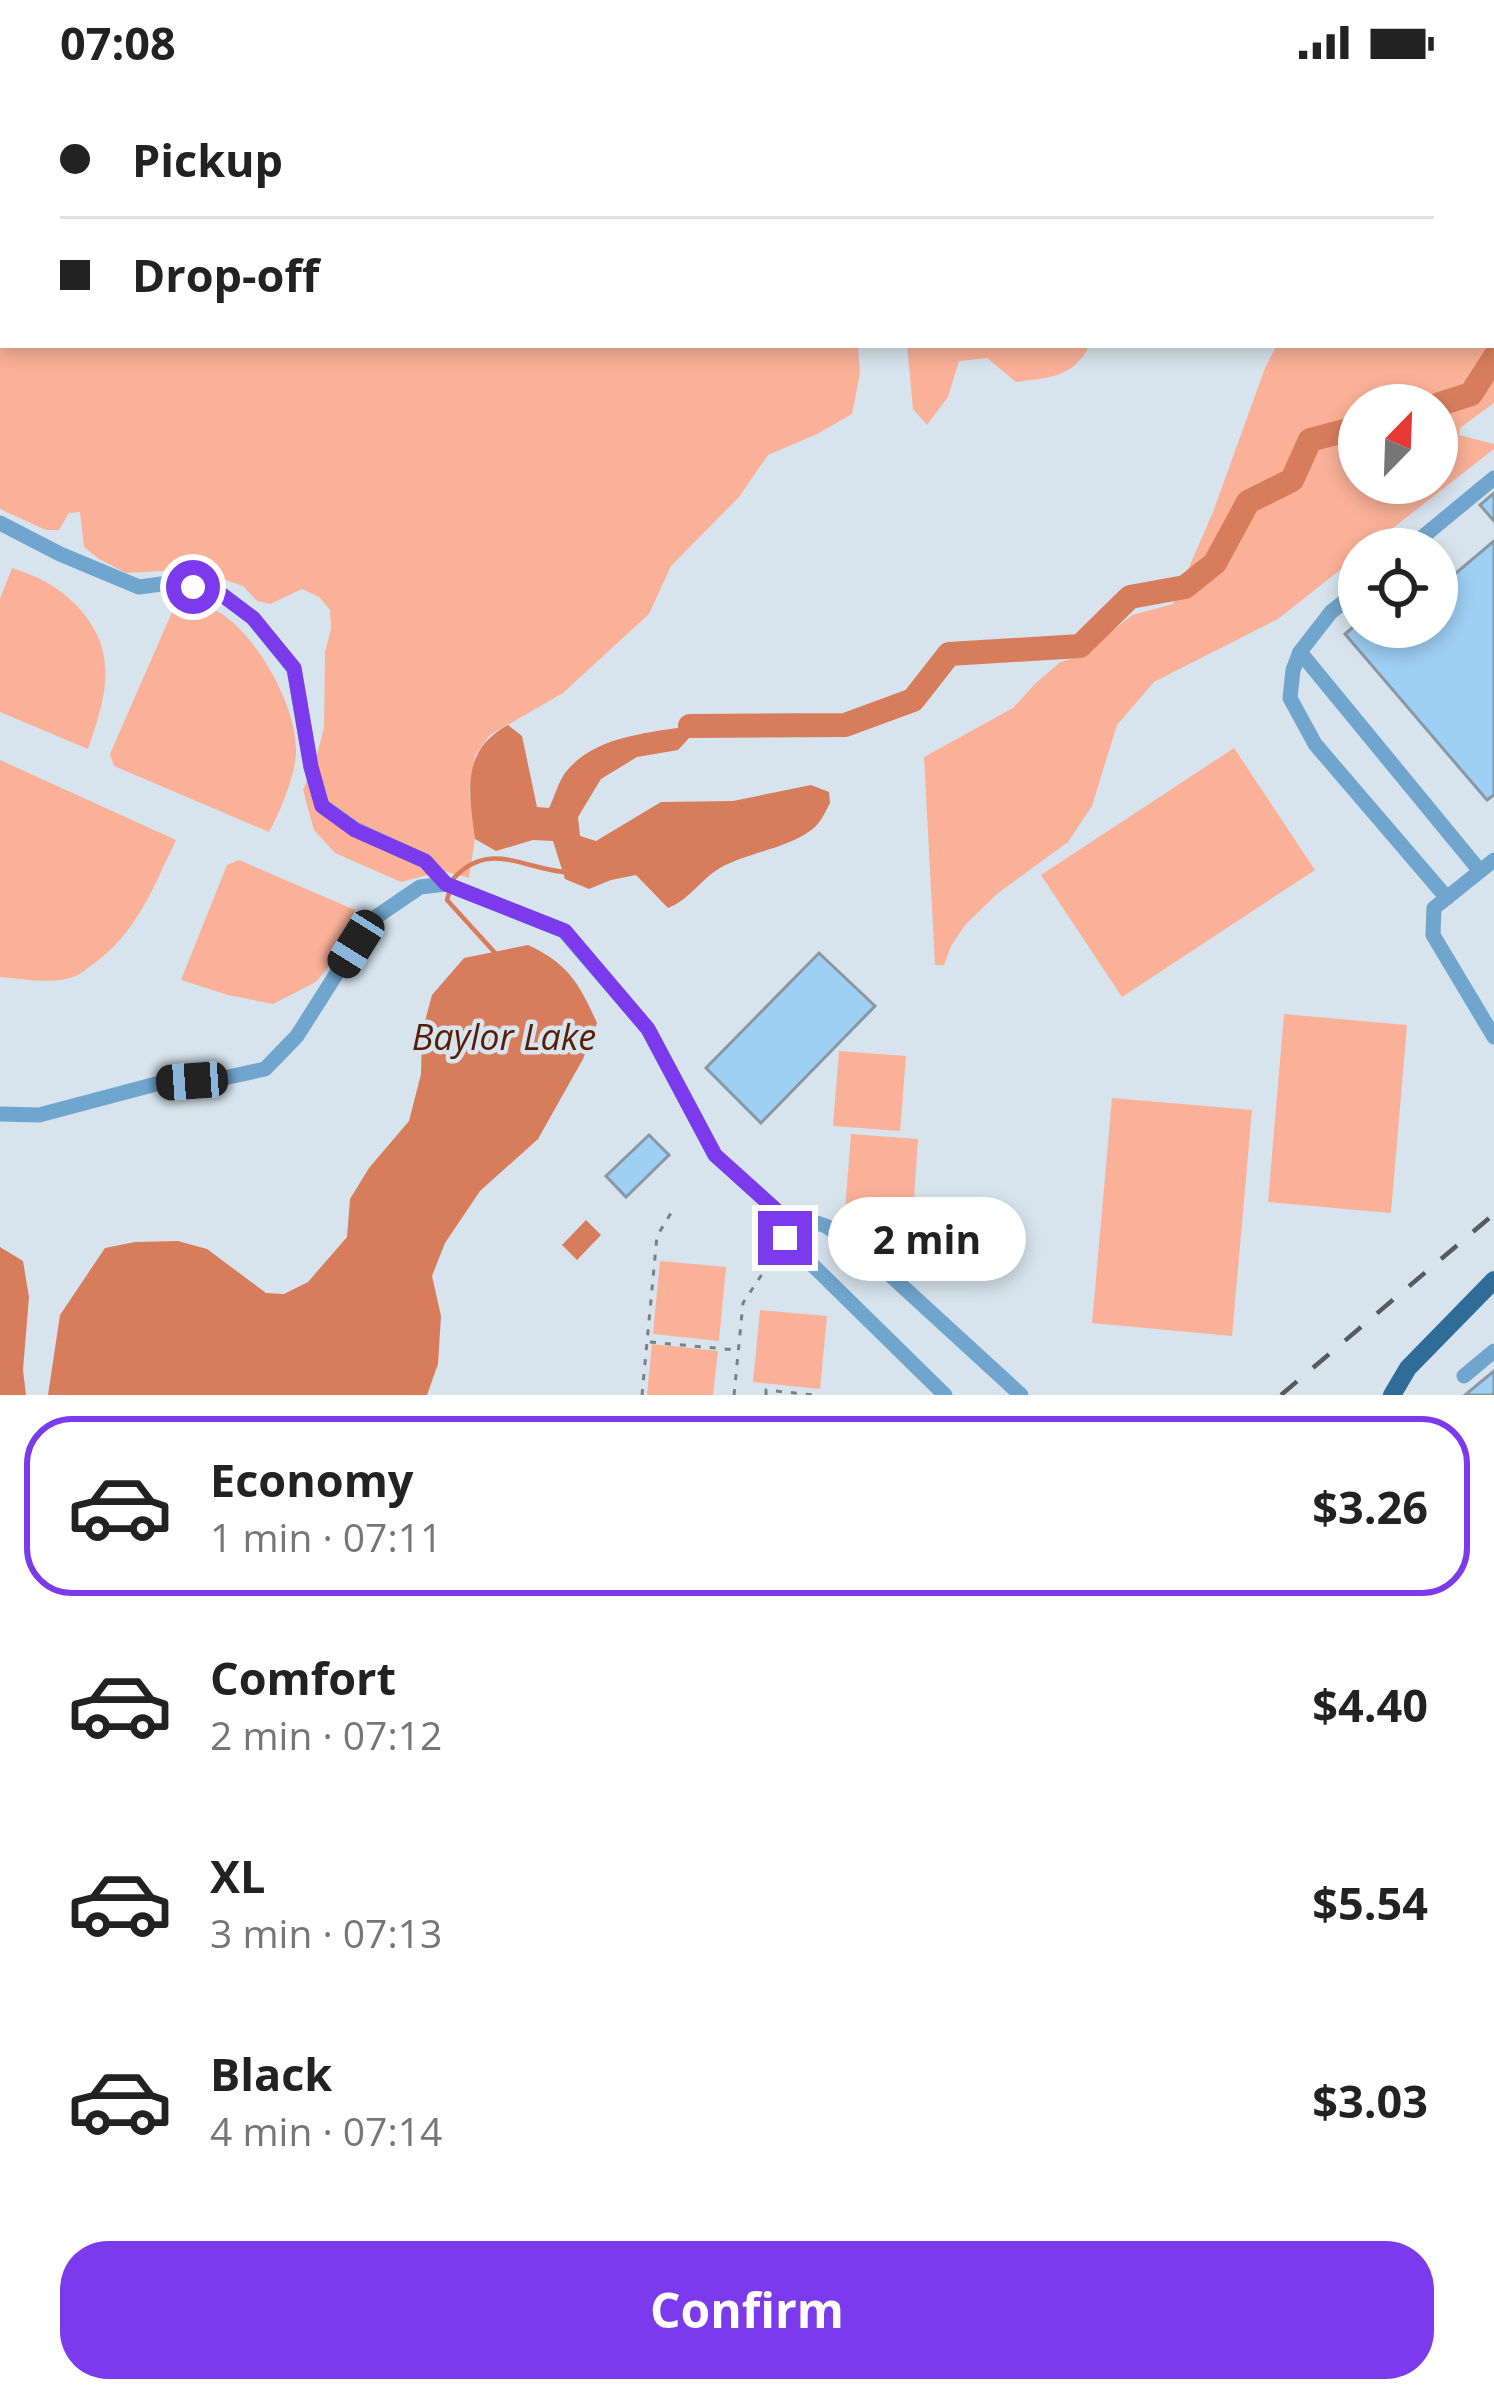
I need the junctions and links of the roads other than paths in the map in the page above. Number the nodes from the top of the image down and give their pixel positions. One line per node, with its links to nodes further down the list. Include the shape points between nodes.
1 (1494, 478): 3 (lane)
2 (0, 523): 8 (lane, via 139,587 217,591 253,618 294,668 322,806 425,861)
3 (1433, 528)
4 (1338, 606): 5 (lane)
5 (1300, 652): 7 (lane); 9 (lane, via 1289,698 1315,744)
6 (1494, 860): 7 (lane)
7 (1480, 871): 9 (lane)
8 (446, 884): 11 (lane, via 419,887 370,921 297,1036 265,1070 160,1083 39,1115); 12 (lane, via 565,931 648,1029 715,1155)
9 (1448, 898): 10 (lane, via 1434,908 1433,934)
10 (1494, 1037)
11 (0, 1114)
12 (786, 1219): 16 (lane, via 785,1238); 17 (lane, via 826,1226 865,1252)
13 (1494, 1280): 18 (main road)
14 (1494, 1351): 15 (lane)
15 (1464, 1376)
16 (945, 1395)
17 (1021, 1395)
18 (1392, 1395)

